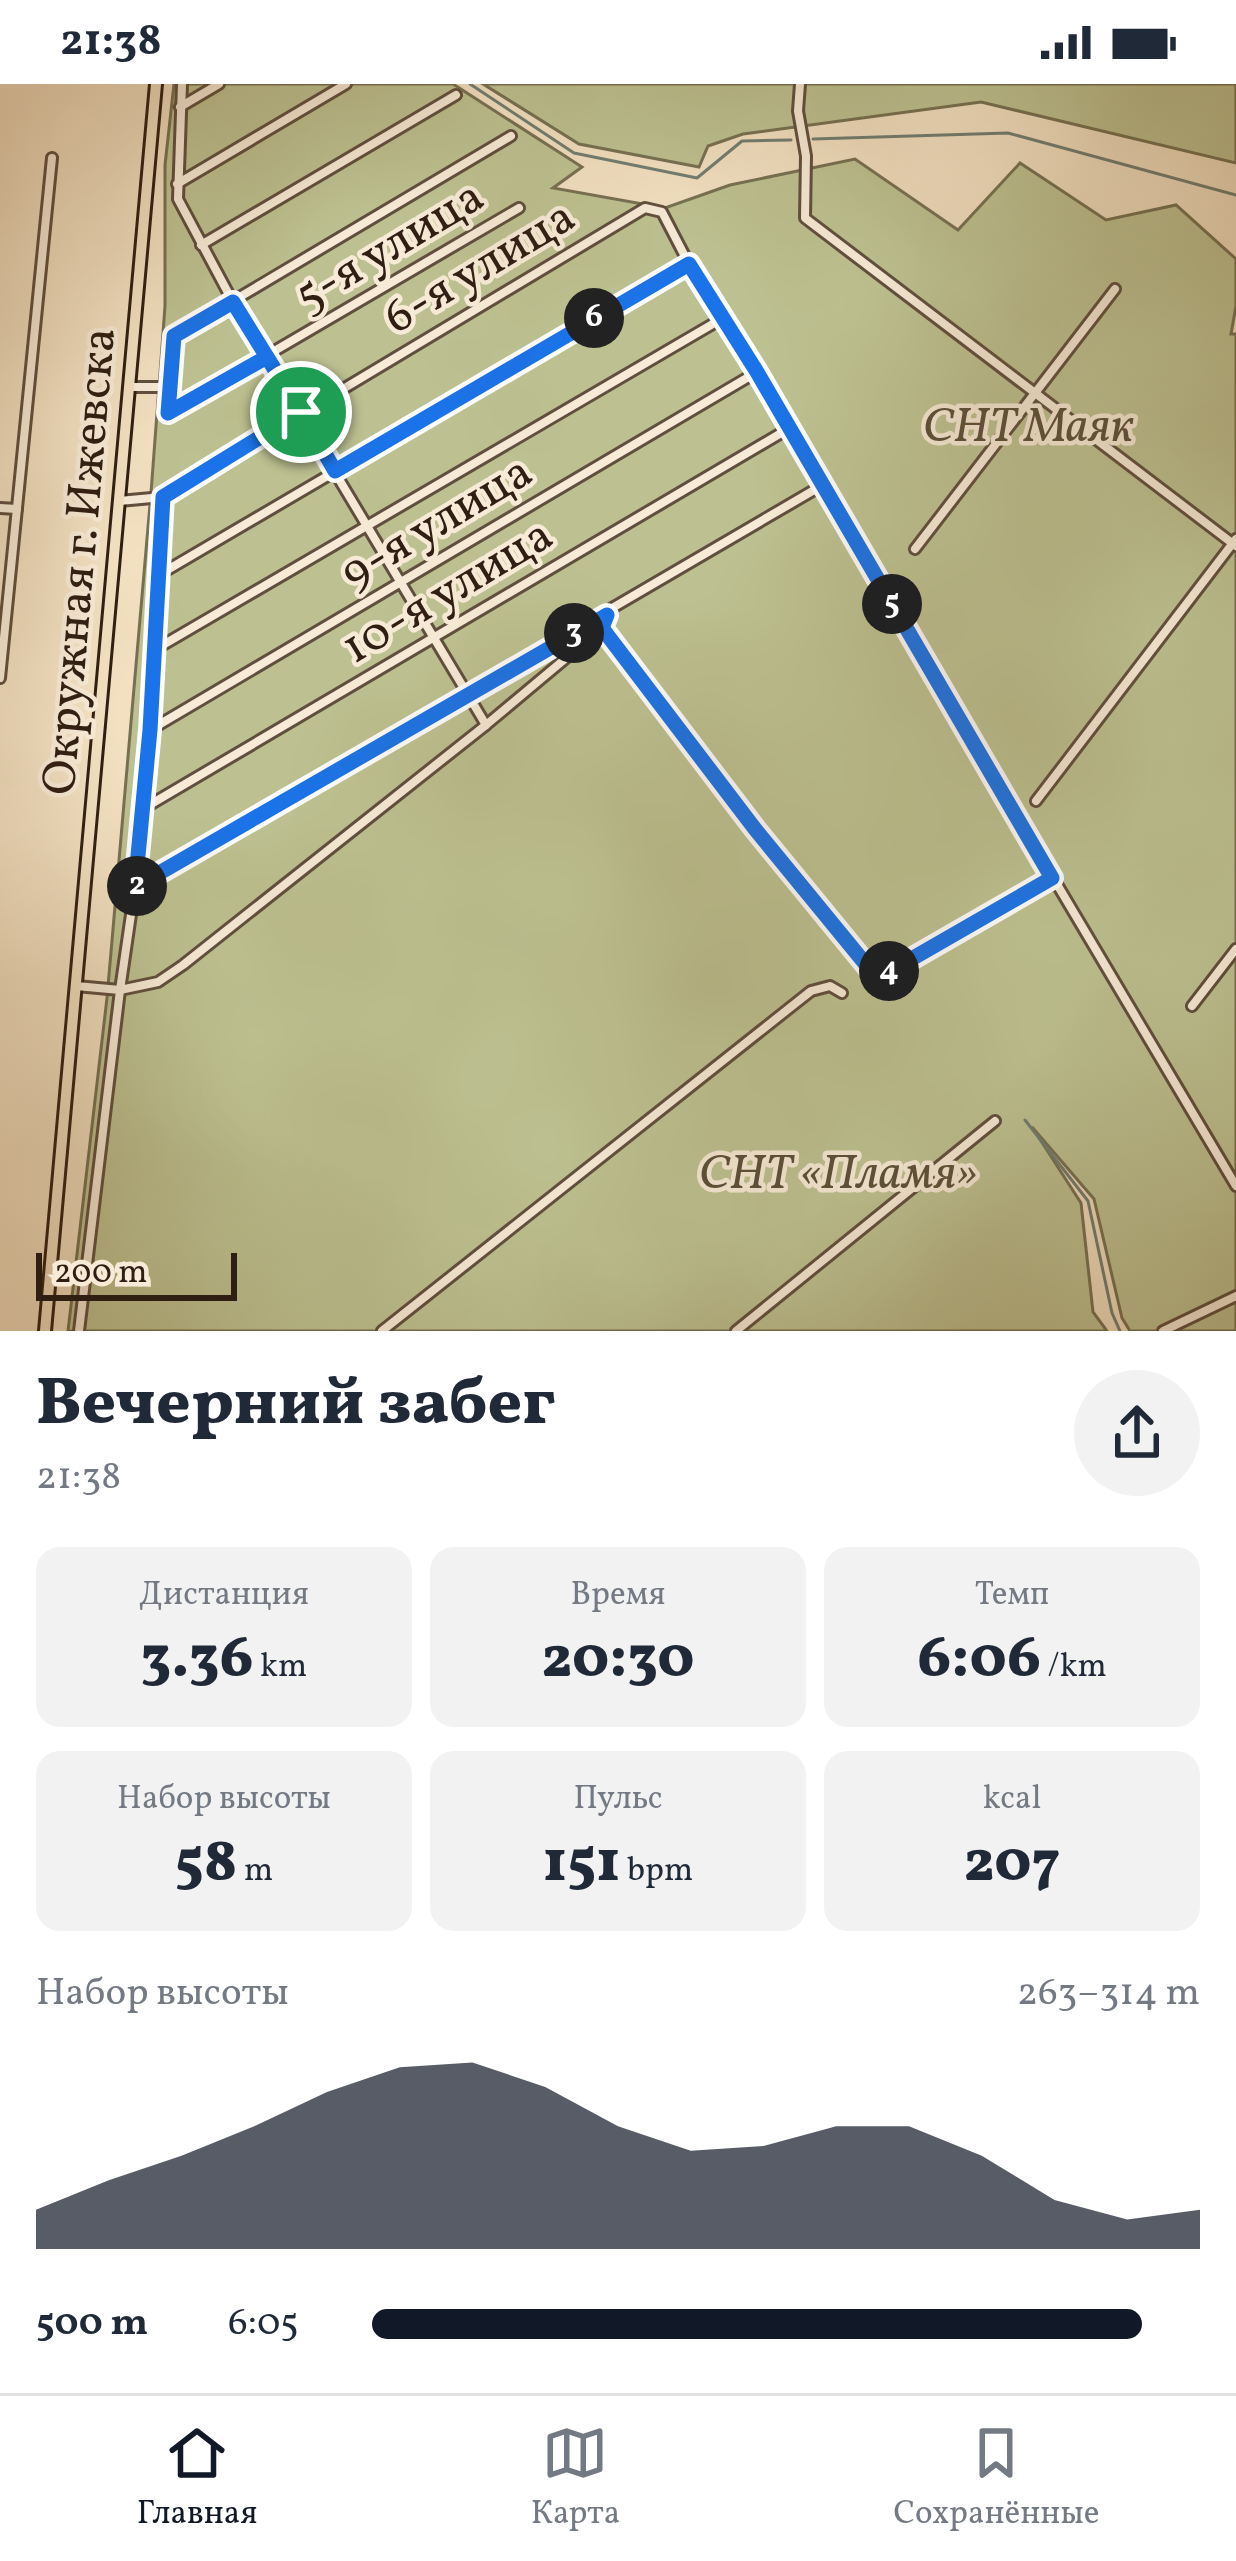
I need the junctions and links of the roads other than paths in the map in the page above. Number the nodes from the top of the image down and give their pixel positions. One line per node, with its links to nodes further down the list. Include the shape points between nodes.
1 (156, 84): 19 (main road, Окружная г. Ижевска)
2 (182, 84): 7 (street)
3 (219, 84): 7 (street)
4 (346, 84): 10 (street)
5 (800, 84): 21 (street, via 805,218)
6 (456, 94): 12 (street)
7 (180, 107): 10 (street)
8 (511, 136): 15 (street)
9 (52, 158): 29 (street)
10 (176, 185): 12 (street)
11 (519, 208): 17 (street, 5-я улица)
12 (201, 244): 15 (street)
13 (689, 264): 16 (street); 22 (street, 6-я улица, via 662,212 645,208); 24 (street)
14 (1115, 289): 21 (street)
15 (233, 302): 17 (street); 20 (street, via 174,336)
16 (723, 318): 18 (street); 30 (street)
17 (267, 357): 20 (street, 5-я улица, via 168,413); 22 (street)
18 (757, 372): 23 (street); 34 (street, 9-я улица)
19 (129, 387): 20 (street); 27 (main road, Окружная г. Ижевска)
20 (171, 387)
21 (1034, 392): 31 (street); 32 (street)
22 (301, 412): 24 (street); 26 (street, 6-я улица)
23 (788, 429): 25 (street); 37 (street, 10-я улица)
24 (335, 471): 30 (street); 33 (street)
25 (821, 486): 35 (street); 45 (street)
26 (163, 497): 27 (street); 33 (street)
27 (119, 501): 48 (main road, Окружная г. Ижевска)
28 (0, 508): 29 (street)
29 (17, 509): 39 (street)
30 (368, 527): 34 (street); 38 (street)
31 (1235, 543): 43 (street)
32 (914, 549)
33 (156, 577): 38 (street)
34 (401, 582): 37 (street); 42 (street, 9-я улица)
35 (607, 615): 36 (street); 40 (street)
36 (602, 628): 41 (street); 45 (street, via 868,967 887,973)
37 (434, 639): 40 (street); 44 (street, 10-я улица)
38 (155, 650): 42 (street)
39 (0, 678)
40 (467, 693): 41 (street); 46 (street)
41 (486, 725): 49 (street, via 183,965 158,982)
42 (150, 730): 44 (street)
43 (1036, 801)
44 (140, 811): 46 (street)
45 (1052, 878): 53 (street)
46 (135, 887): 49 (street)
47 (1236, 949): 51 (street)
48 (76, 986): 49 (street); 55 (main road, Окружная г. Ижевска)
49 (120, 991): 56 (street)
50 (842, 993): 57 (street, via 830,986 811,991)
51 (1192, 1006)
52 (995, 1121): 58 (street)
53 (1236, 1186)
54 (1236, 1296): 59 (street)
55 (45, 1331)
56 (79, 1331)
57 (382, 1331)
58 (736, 1331)
59 (1163, 1331)

